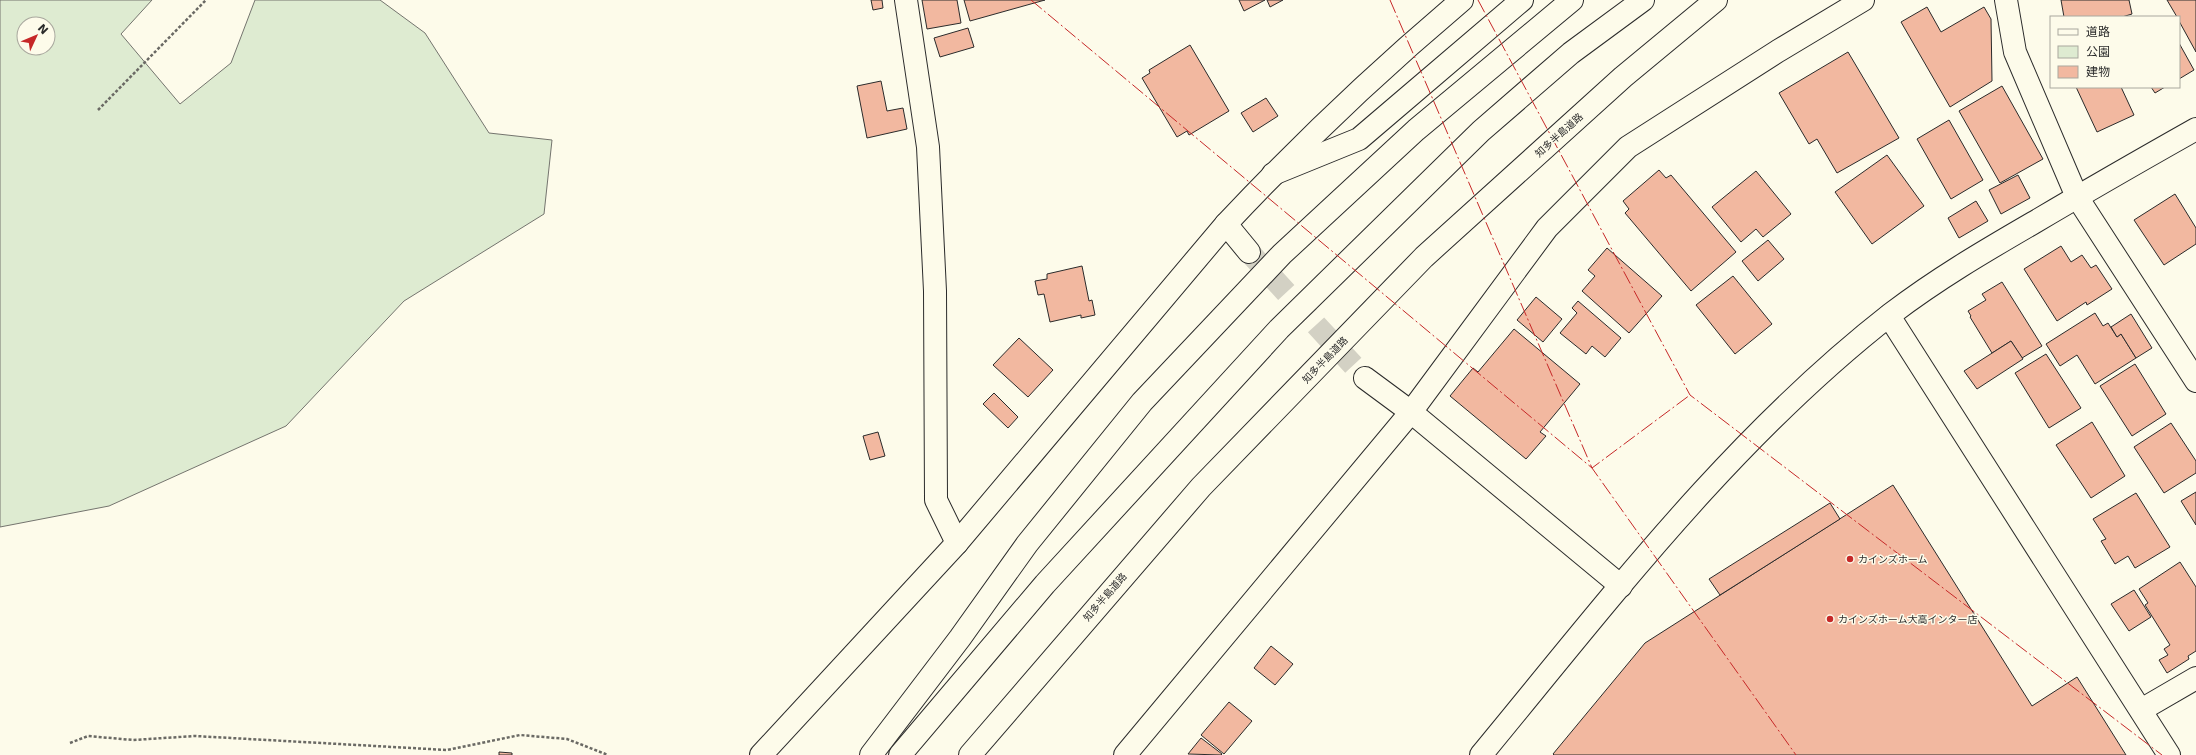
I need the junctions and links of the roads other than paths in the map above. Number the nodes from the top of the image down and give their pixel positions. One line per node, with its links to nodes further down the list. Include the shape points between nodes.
1 (906, 0): 18 (main road, via 928,147 935,291 936,500)
2 (1462, 0): 10 (main road)
3 (1522, 0): 10 (main road, via 1359,140)
4 (1572, 0): 23 (main road, via 1416,130 1282,254 1142,402 1027,544 960,638)
5 (1643, 0): 24 (main road, via 1572,53 1481,131 1279,329 1045,584)
6 (1716, 0): 25 (main road, 知多半島道路, via 1623,77 1424,257 1201,486)
7 (1863, 0): 17 (main road, via 1628,147 1547,228)
8 (2006, 0): 11 (main road, via 2015,52)
9 (2196, 129): 11 (main road)
10 (1273, 174): 12 (main road)
11 (2077, 197): 14 (main road, via 1946,273); 16 (main road)
12 (1226, 224): 13 (main road); 18 (main road)
13 (1249, 252)
14 (1889, 316): 19 (main road, via 1780,411 1714,478); 21 (main road)
15 (1365, 378): 17 (main road)
16 (2196, 381)
17 (1411, 412): 19 (main road); 26 (main road)
18 (957, 544): 22 (main road)
19 (1621, 586): 27 (main road)
20 (2196, 678): 21 (main road)
21 (2141, 710): 28 (main road)
22 (761, 755)
23 (871, 755)
24 (900, 755)
25 (970, 755)
26 (1125, 755)
27 (1481, 755)
28 (2169, 755)

